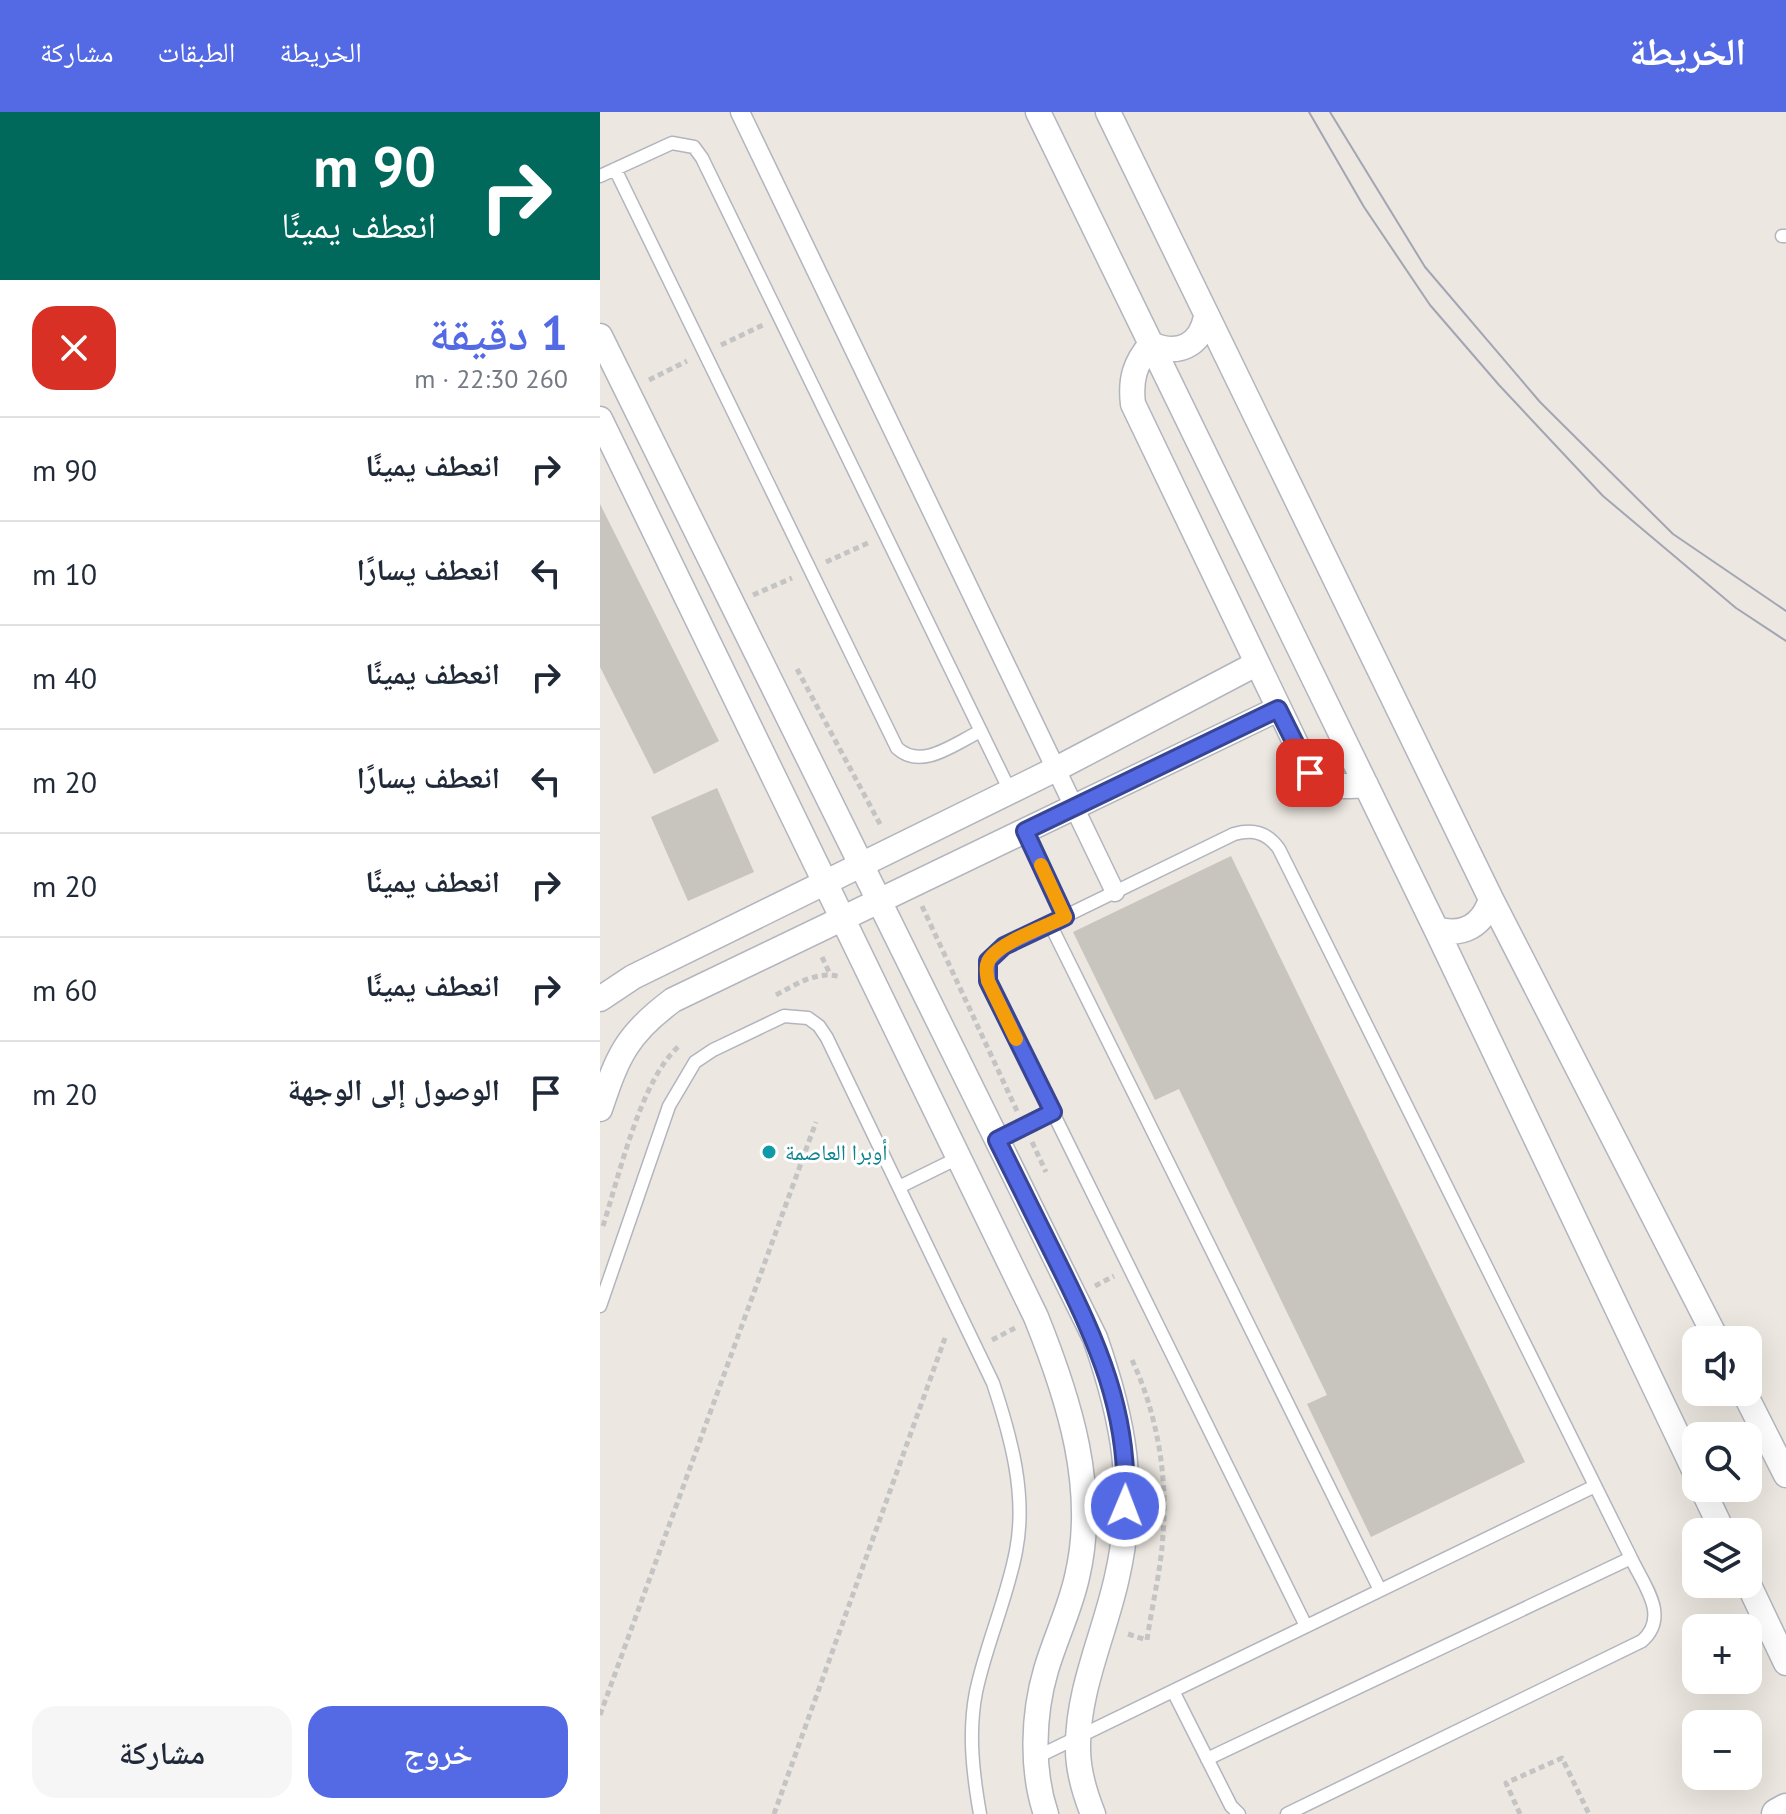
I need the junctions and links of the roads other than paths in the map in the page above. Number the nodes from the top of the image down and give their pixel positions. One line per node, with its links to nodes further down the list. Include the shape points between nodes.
1 (740, 112): 13 (street)
2 (1038, 112): 8 (street)
3 (1108, 112): 6 (street)
4 (615, 169): 5 (lane); 12 (lane, via 672,143 694,147 702,158); 12 (lane, via 897,748 916,759 927,757)
5 (600, 176)
6 (1206, 317): 8 (street, via 1191,344 1171,350); 21 (street)
7 (600, 336): 18 (street)
8 (1151, 344): 10 (street, via 1133,371 1133,404); 14 (street)
9 (600, 419): 19 (street)
10 (1256, 664): 11 (street); 13 (street)
11 (1278, 709): 14 (street, via 1314,778 1332,786); 16 (street)
12 (981, 731): 15 (lane)
13 (1056, 769): 15 (street); 16 (street)
14 (1366, 785): 26 (street)
15 (1010, 791): 18 (street)
16 (1075, 807): 17 (street); 20 (street)
17 (1025, 831): 22 (street); 23 (lane)
18 (862, 865): 19 (street); 22 (street)
19 (825, 883): 24 (street); 27 (street, via 633,977)
20 (1115, 892): 23 (lane); 38 (lane, via 1234,834 1256,831 1274,842)
21 (1491, 899): 26 (street, via 1471,928); 34 (street)
22 (879, 901): 24 (street); 30 (street)
23 (1065, 917): 25 (lane)
24 (842, 919): 28 (street, via 673,1000 651,1016 621,1052); 31 (street)
25 (1050, 924): 29 (lane, via 994,953 986,971); 40 (lane)
26 (1436, 929): 36 (street)
27 (600, 999)
28 (600, 1109)
29 (1053, 1112): 30 (lane); 42 (lane)
30 (997, 1140): 45 (street, via 1095,1338 1124,1443 1125,1506 1117,1576 1085,1691)
31 (958, 1158): 32 (lane); 46 (street, via 1036,1317 1066,1397 1080,1460 1084,1523 1077,1577 1037,1710)
32 (899, 1187): 33 (lane, via 819,1026 808,1018 784,1016 713,1050 695,1062 683,1080 669,1106); 49 (lane, via 993,1383 1015,1465 1017,1551 975,1695 973,1776)
33 (600, 1306)
34 (1710, 1326)
35 (1751, 1406): 37 (street)
36 (1682, 1445)
37 (1786, 1475)
38 (1595, 1486): 39 (lane); 40 (lane)
39 (1631, 1558): 47 (lane); 53 (lane, via 1656,1618 1654,1631 1642,1641)
40 (1380, 1590): 42 (lane)
41 (1755, 1598): 43 (street)
42 (1306, 1626): 44 (lane)
43 (1786, 1663)
44 (1173, 1691): 45 (lane); 47 (lane)
45 (1079, 1736): 46 (lane); 51 (street, via 1085,1795)
46 (1037, 1757): 50 (street)
47 (1207, 1759): 52 (lane)
48 (1786, 1809): 54 (street)
49 (980, 1814)
50 (1046, 1814)
51 (1093, 1814)
52 (1239, 1814)
53 (1287, 1814)
54 (1777, 1814)

